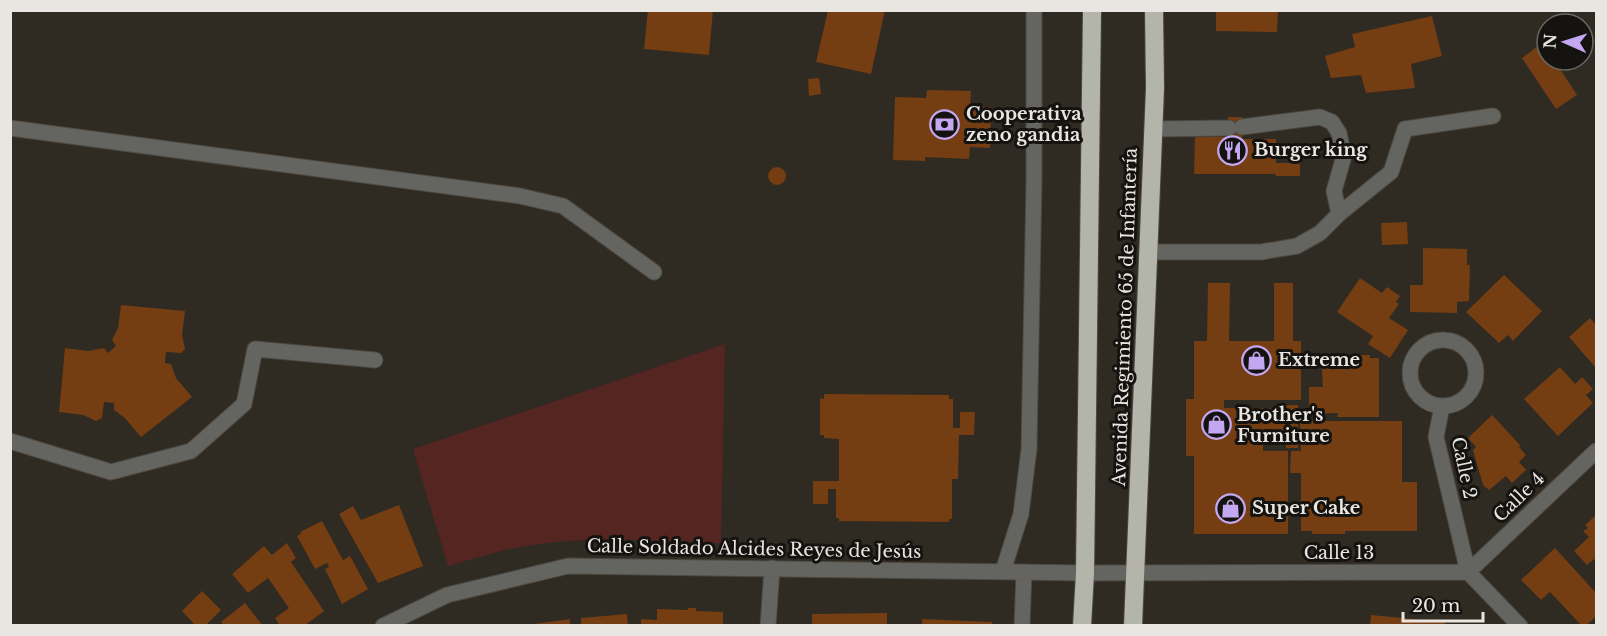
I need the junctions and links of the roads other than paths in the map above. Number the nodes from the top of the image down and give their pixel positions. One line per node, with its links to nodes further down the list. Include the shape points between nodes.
1 (1034, 10): 15 (street, via 1029,449 1021,514)
2 (1092, 10): 19 (highway, Avenida Regimiento 65 de Infantería)
3 (1154, 10): 6 (highway, Avenida Regimiento 65 de Infantería)
4 (1493, 116): 7 (street, via 1406,129 1391,172)
5 (10, 128): 9 (street, via 520,196 563,206)
6 (1154, 129): 7 (street, via 1235,127 1320,117 1332,122 1344,156 1334,191); 8 (highway, Avenida Regimiento 65 de Infantería)
7 (1339, 214): 8 (street, via 1320,233 1297,246 1261,252)
8 (1148, 252): 17 (highway, Avenida Regimiento 65 de Infantería)
9 (654, 272)
10 (375, 360): 12 (street, via 255,349 244,404 191,451 111,471)
11 (1442, 406): 11 (street, via 1464,398 1475,379 1472,357 1446,340 1425,345 1417,352 1410,372 1416,392 1424,400); 18 (street, Calle 2, via 1436,437)
12 (10, 441)
13 (1596, 451): 18 (street, Calle 4)
14 (772, 568): 15 (street, Calle Soldado Alcides Reyes de Jesús); 20 (street, Calle Soldado Alcides Reyes de Jesús, via 568,566 447,595); 21 (street)
15 (1003, 571): 16 (street, Calle Soldado Alcides Reyes de Jesús)
16 (1024, 572): 19 (street, Calle Soldado Alcides Reyes de Jesús); 22 (street)
17 (1135, 572): 18 (street, Calle 13); 19 (street, Calle Soldado Alcides Reyes de Jesús); 24 (highway, Avenida Regimiento 65 de Infantería)
18 (1468, 572): 25 (street)
19 (1085, 573): 23 (highway, Avenida Regimiento 65 de Infantería)
20 (383, 626)
21 (768, 626)
22 (1022, 626)
23 (1082, 626)
24 (1133, 626)
25 (1520, 626)

